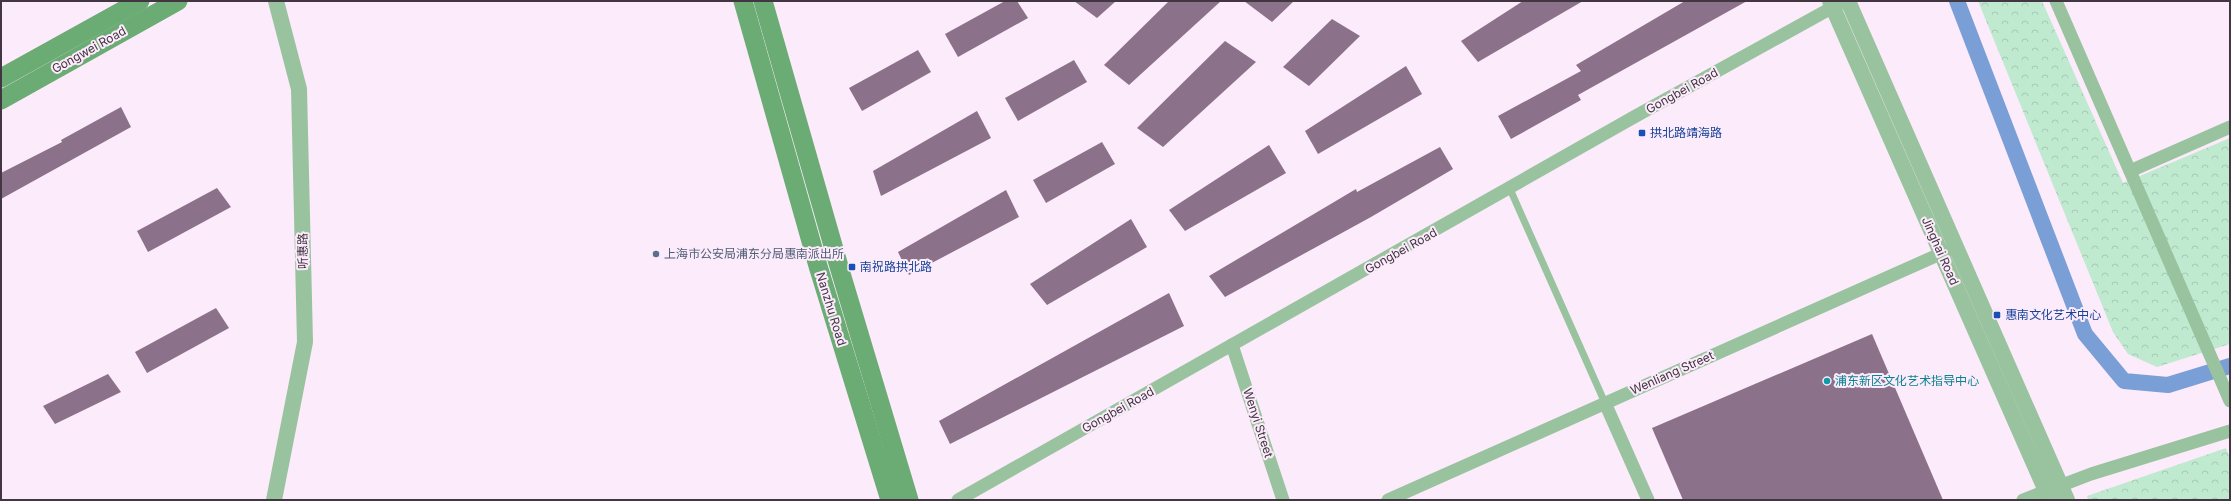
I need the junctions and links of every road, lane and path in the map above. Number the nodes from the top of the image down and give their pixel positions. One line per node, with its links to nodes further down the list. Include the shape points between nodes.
1 (140, 1): 9 (main road, Gongwei Road)
2 (178, 1): 10 (main road, Gongwei Road)
3 (276, 1): 22 (street, 听惠路, via 299,88 306,342)
4 (743, 1): 23 (main road, Nanzhu Road, via 818,266)
5 (763, 1): 24 (main road, Nanzhu Road)
6 (1848, 1): 14 (street, Jinghai Road)
7 (2056, 1): 12 (street)
8 (1836, 3): 13 (street, Gongbei Road); 15 (street, Jinghai Road)
9 (1, 78)
10 (1, 100)
11 (2230, 127): 12 (street)
12 (2130, 171): 17 (street)
13 (1510, 189): 16 (street, Gongbei Road); 18 (lane)
14 (1956, 247): 15 (street, Wenliang Street); 20 (street, Jinghai Road)
15 (1941, 253): 18 (street, Wenliang Street); 21 (street, Jinghai Road)
16 (1232, 346): 25 (street, Gongbei Road); 26 (street, Wenyi Street)
17 (2230, 401)
18 (1605, 403): 27 (street, Wenliang Street); 28 (street)
19 (2230, 431): 20 (street)
20 (2061, 484): 21 (street); 30 (street, Jinghai Road)
21 (2048, 495): 29 (street)
22 (274, 500)
23 (890, 500)
24 (909, 500)
25 (958, 500)
26 (1283, 500)
27 (1388, 500)
28 (1648, 500)
29 (2023, 500)
30 (2067, 500)

